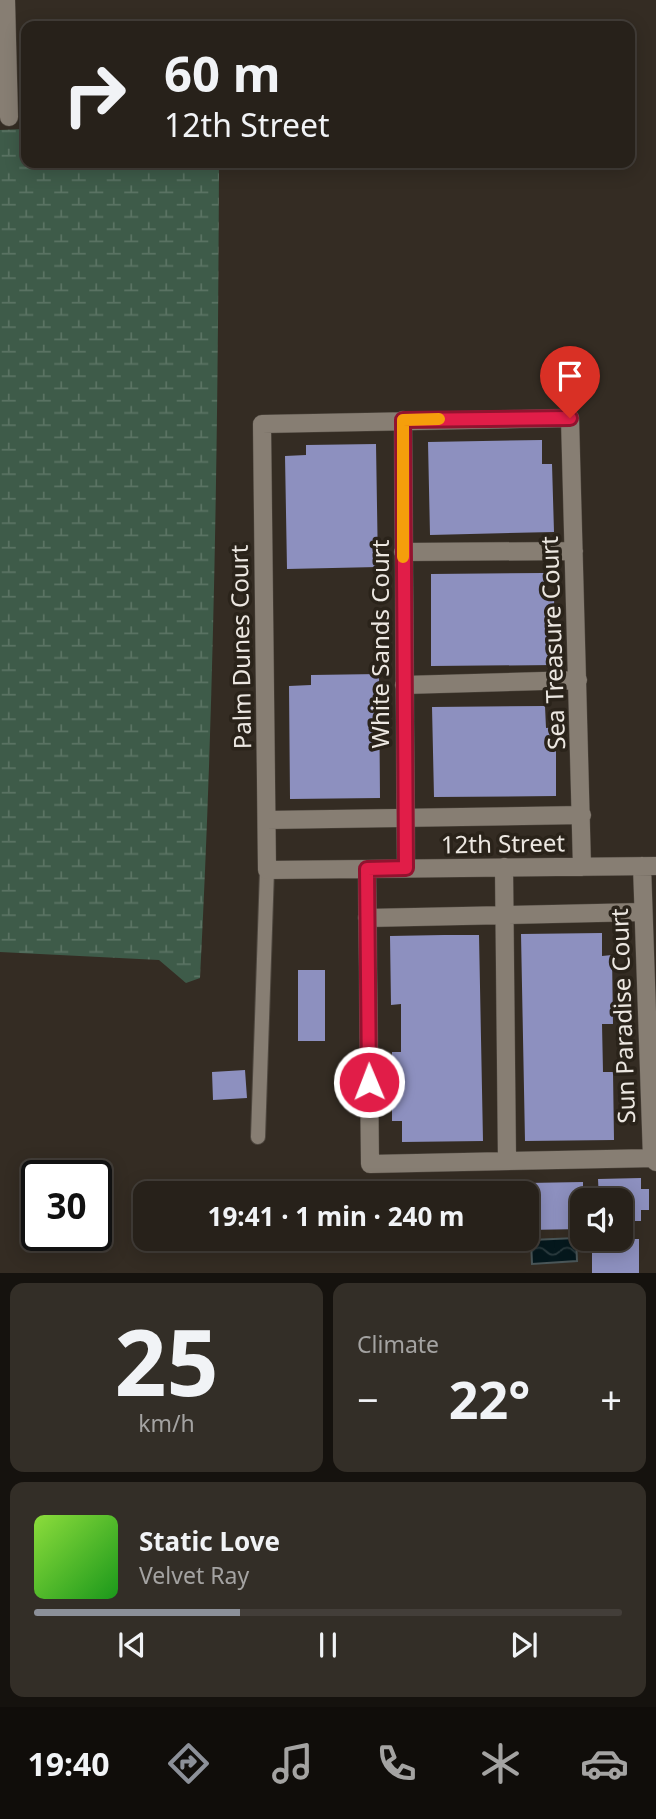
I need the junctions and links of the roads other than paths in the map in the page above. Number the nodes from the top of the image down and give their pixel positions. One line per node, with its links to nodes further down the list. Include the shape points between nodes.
1 (6, 0): 2 (street)
2 (9, 117)
3 (403, 420): 4 (street, Sea Treasure Court, via 570,418); 5 (street, White Sands Court); 10 (street, Palm Dunes Court, via 262,424)
4 (574, 551): 5 (street); 6 (street, Sea Treasure Court)
5 (403, 552): 7 (street, White Sands Court)
6 (578, 680): 7 (street); 8 (street, Sea Treasure Court)
7 (404, 685): 9 (street, White Sands Court)
8 (582, 815): 9 (street); 13 (street, Sea Treasure Court)
9 (404, 817): 10 (street); 14 (street, White Sands Court)
10 (267, 820): 16 (street, Palm Dunes Court)
11 (649, 866): 13 (street, 12th Street); 17 (street, Sun Paradise Court)
12 (504, 867): 13 (street, 12th Street); 14 (street, 12th Street); 18 (street)
13 (582, 867)
14 (406, 868): 15 (street, 12th Street)
15 (367, 869): 16 (street, 12th Street); 19 (street)
16 (267, 870): 20 (lane)
17 (642, 912): 18 (street); 21 (street, Sun Paradise Court)
18 (505, 915): 19 (street); 22 (street)
19 (367, 918): 22 (street, via 370,1164)
20 (258, 1137)
21 (655, 1159): 22 (street)
22 (507, 1160)

